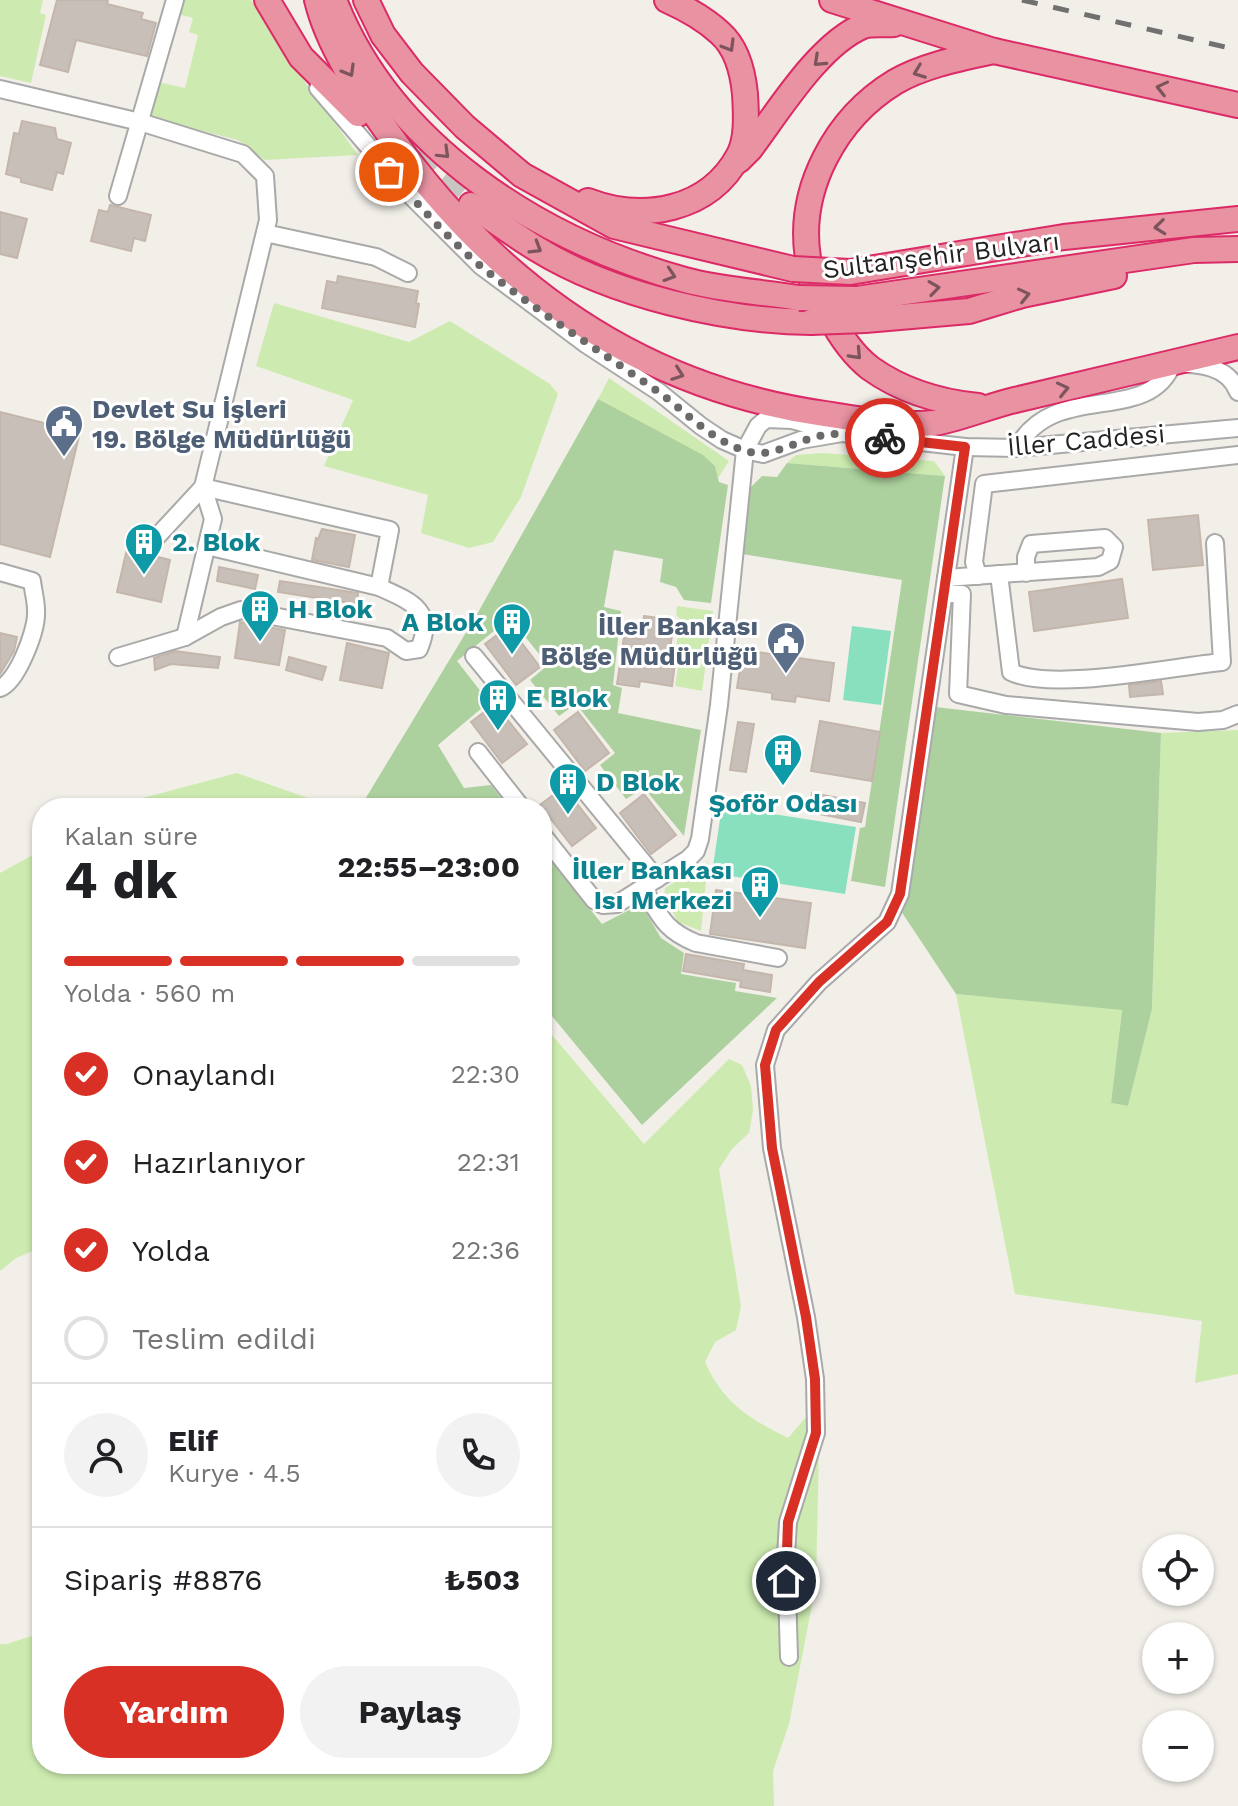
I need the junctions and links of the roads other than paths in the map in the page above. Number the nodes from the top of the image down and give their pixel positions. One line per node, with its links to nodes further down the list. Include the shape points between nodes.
1 (175, 0): 14 (street)
2 (258, 0): 32 (street, via 289,51 348,125 481,266 701,426)
3 (267, 0): 13 (highway, via 301,57)
4 (317, 0): 27 (highway, one-way to 27, via 343,60 414,170 504,267 569,316 646,362 799,411 934,423)
5 (334, 0): 23 (highway, Sultanşehir Bulvarı, one-way to 23, bridge, via 372,73 410,120 464,173 524,211 604,254 687,281)
6 (366, 0): 15 (highway, Sultanşehir Bulvarı, via 383,35 412,73)
7 (667, 0): 16 (highway, one-way to 16, via 721,34 743,70 746,116 740,154)
8 (832, 0): 9 (highway)
9 (912, 24): 10 (highway); 16 (highway, one-way to 16, via 864,25 837,44 806,72 750,149)
10 (994, 51): 12 (highway, one-way to 10); 27 (highway, one-way to 27, via 896,82 850,119 821,162 805,238 813,286 841,338 868,366 907,390)
11 (0, 89): 14 (street)
12 (1238, 105)
13 (358, 114)
14 (140, 122): 17 (street); 20 (street, via 251,161 265,176)
15 (498, 155): 16 (highway, via 571,194 641,212 676,209); 19 (highway, Sultanşehir Bulvarı, one-way to 15, bridge, via 1064,237 850,272 793,269 614,226 522,175)
16 (720, 178)
17 (118, 196)
18 (471, 205): 23 (highway, one-way to 23, bridge, via 539,250 613,285 718,314 811,322)
19 (1238, 219)
20 (265, 233): 22 (street, via 376,257); 34 (street)
21 (1238, 250): 23 (highway, one-way to 21, via 969,311)
22 (408, 273)
23 (861, 309)
24 (1238, 347): 25 (highway)
25 (1173, 363): 26 (street, via 1221,371); 27 (highway, one-way to 25); 31 (street, via 1152,390 1057,412 1034,424)
26 (1238, 392)
27 (987, 407)
28 (1238, 428): 31 (street, İller Caddesi)
29 (842, 433): 30 (street, İller Caddesi); 32 (street, İller Caddesi, via 763,454); 32 (street, via 766,419)
30 (965, 447): 31 (street, İller Caddesi); 42 (street)
31 (1017, 448)
32 (745, 450): 52 (street, via 700,839 688,859)
33 (1238, 455): 41 (street, via 984,484 974,562)
34 (203, 487): 35 (street); 37 (street, via 213,519); 43 (street, via 390,530)
35 (152, 542)
36 (1215, 543): 40 (street, via 1222,662 1074,680 1024,678 1011,672)
37 (207, 546): 43 (street); 44 (street)
38 (0, 572): 47 (street, via 32,581 37,615 22,663)
39 (1026, 573): 39 (street, via 1098,567 1110,561 1114,547 1105,538 1031,544); 40 (street)
40 (999, 574): 41 (street)
41 (978, 576): 42 (street)
42 (945, 586): 48 (street, via 962,594 958,694 1006,705 1198,722); 54 (street, via 900,894 887,922 819,982 776,1030 765,1065 772,1148 815,1379 816,1433 788,1522)
43 (379, 587): 44 (street, via 420,611 426,634 419,649 406,651 387,638 241,610)
44 (185, 637): 46 (street)
45 (474, 656): 52 (street)
46 (118, 657)
47 (0, 688)
48 (1238, 714)
49 (478, 752): 50 (street)
50 (514, 798)
51 (552, 846): 52 (street, via 598,903 617,904)
52 (650, 884): 53 (street, via 671,931 696,943)
53 (778, 958)
54 (789, 1657)

